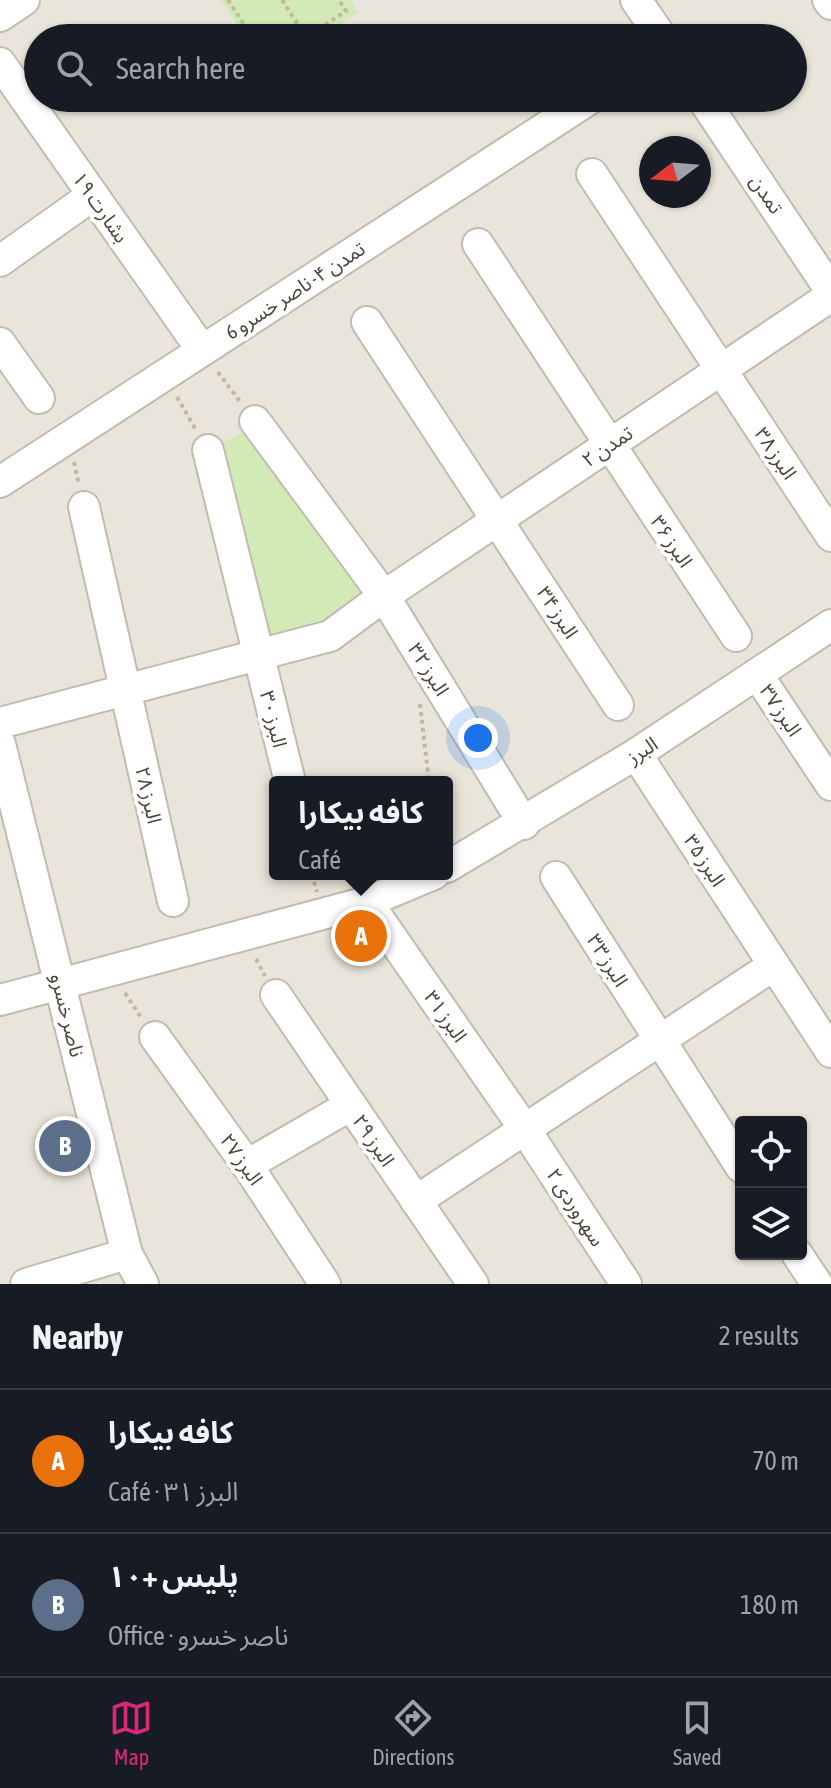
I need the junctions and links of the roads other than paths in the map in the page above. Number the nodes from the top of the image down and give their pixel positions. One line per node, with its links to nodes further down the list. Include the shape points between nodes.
1 (24, 0): 3 (street)
2 (636, 0): 4 (street)
3 (0, 16)
4 (652, 24)
5 (0, 63): 6 (street, بشارت ۱۹)
6 (24, 97)
7 (35, 112): 11 (street, بشارت ۱۹)
8 (569, 112): 17 (street, تمدن ۴- ناصر خسرو 6)
9 (711, 112): 14 (street, تمدن)
10 (592, 174): 18 (street, البرز ۳۸)
11 (93, 195): 13 (street); 17 (street, بشارت ۱۹)
12 (478, 244): 21 (street, البرز ۳۶)
13 (0, 261)
14 (831, 293): 18 (street, تمدن ۲)
15 (367, 322): 25 (street, البرز ۳۴)
16 (0, 343): 19 (street)
17 (202, 350): 23 (street, تمدن ۴- ناصر خسرو 6)
18 (720, 370): 21 (street, تمدن ۲); 26 (street, البرز ۳۸)
19 (39, 398)
20 (255, 421): 27 (street, البرز ۳۲)
21 (608, 445): 25 (street, تمدن ۲); 29 (street, البرز ۳۶)
22 (208, 450): 30 (street, البرز ۳۰)
23 (0, 482)
24 (84, 507): 32 (street, البرز ۲۸)
25 (499, 519): 27 (street, تمدن ۲); 33 (street, البرز ۳۴)
26 (831, 536)
27 (384, 596): 30 (street, تمدن ۲, via 330,636); 39 (street, البرز ۳۲)
28 (831, 625): 31 (street, البرز)
29 (736, 636)
30 (259, 656): 32 (street, تمدن ۲); 37 (street, البرز ۳۰)
31 (757, 674): 36 (street, البرز); 38 (street, البرز ۳۷)
32 (125, 690): 34 (street, تمدن ۲); 43 (street, البرز ۲۸)
33 (618, 705)
34 (0, 723)
35 (0, 744): 46 (street, ناصر خسرو)
36 (636, 754): 39 (street, البرز); 45 (street, البرز ۳۵)
37 (289, 776)
38 (831, 785)
39 (524, 824): 40 (street, البرز)
40 (453, 864)
41 (556, 877): 50 (street, البرز ۳۳)
42 (420, 880): 44 (street)
43 (173, 901)
44 (367, 902): 46 (street); 53 (street, البرز ۳۱)
45 (774, 965): 50 (street); 51 (street, البرز ۳۵)
46 (60, 982): 48 (street); 57 (street, ناصر خسرو)
47 (276, 995): 52 (street, البرز ۲۹)
48 (0, 1000)
49 (155, 1037): 55 (street, البرز ۲۷)
50 (660, 1042): 53 (street); 54 (street, البرز ۳۳)
51 (830, 1048)
52 (351, 1105): 55 (street); 56 (street, البرز ۲۹)
53 (526, 1131): 56 (street); 63 (street, سهروردی ۲)
54 (735, 1158)
55 (247, 1165): 61 (street, البرز ۲۷)
56 (416, 1201): 62 (street, البرز ۲۹)
57 (127, 1254): 59 (street); 60 (street, ناصر خسرو)
58 (801, 1260): 64 (street)
59 (26, 1284)
60 (143, 1284)
61 (325, 1284)
62 (473, 1284)
63 (626, 1284)
64 (817, 1284)

